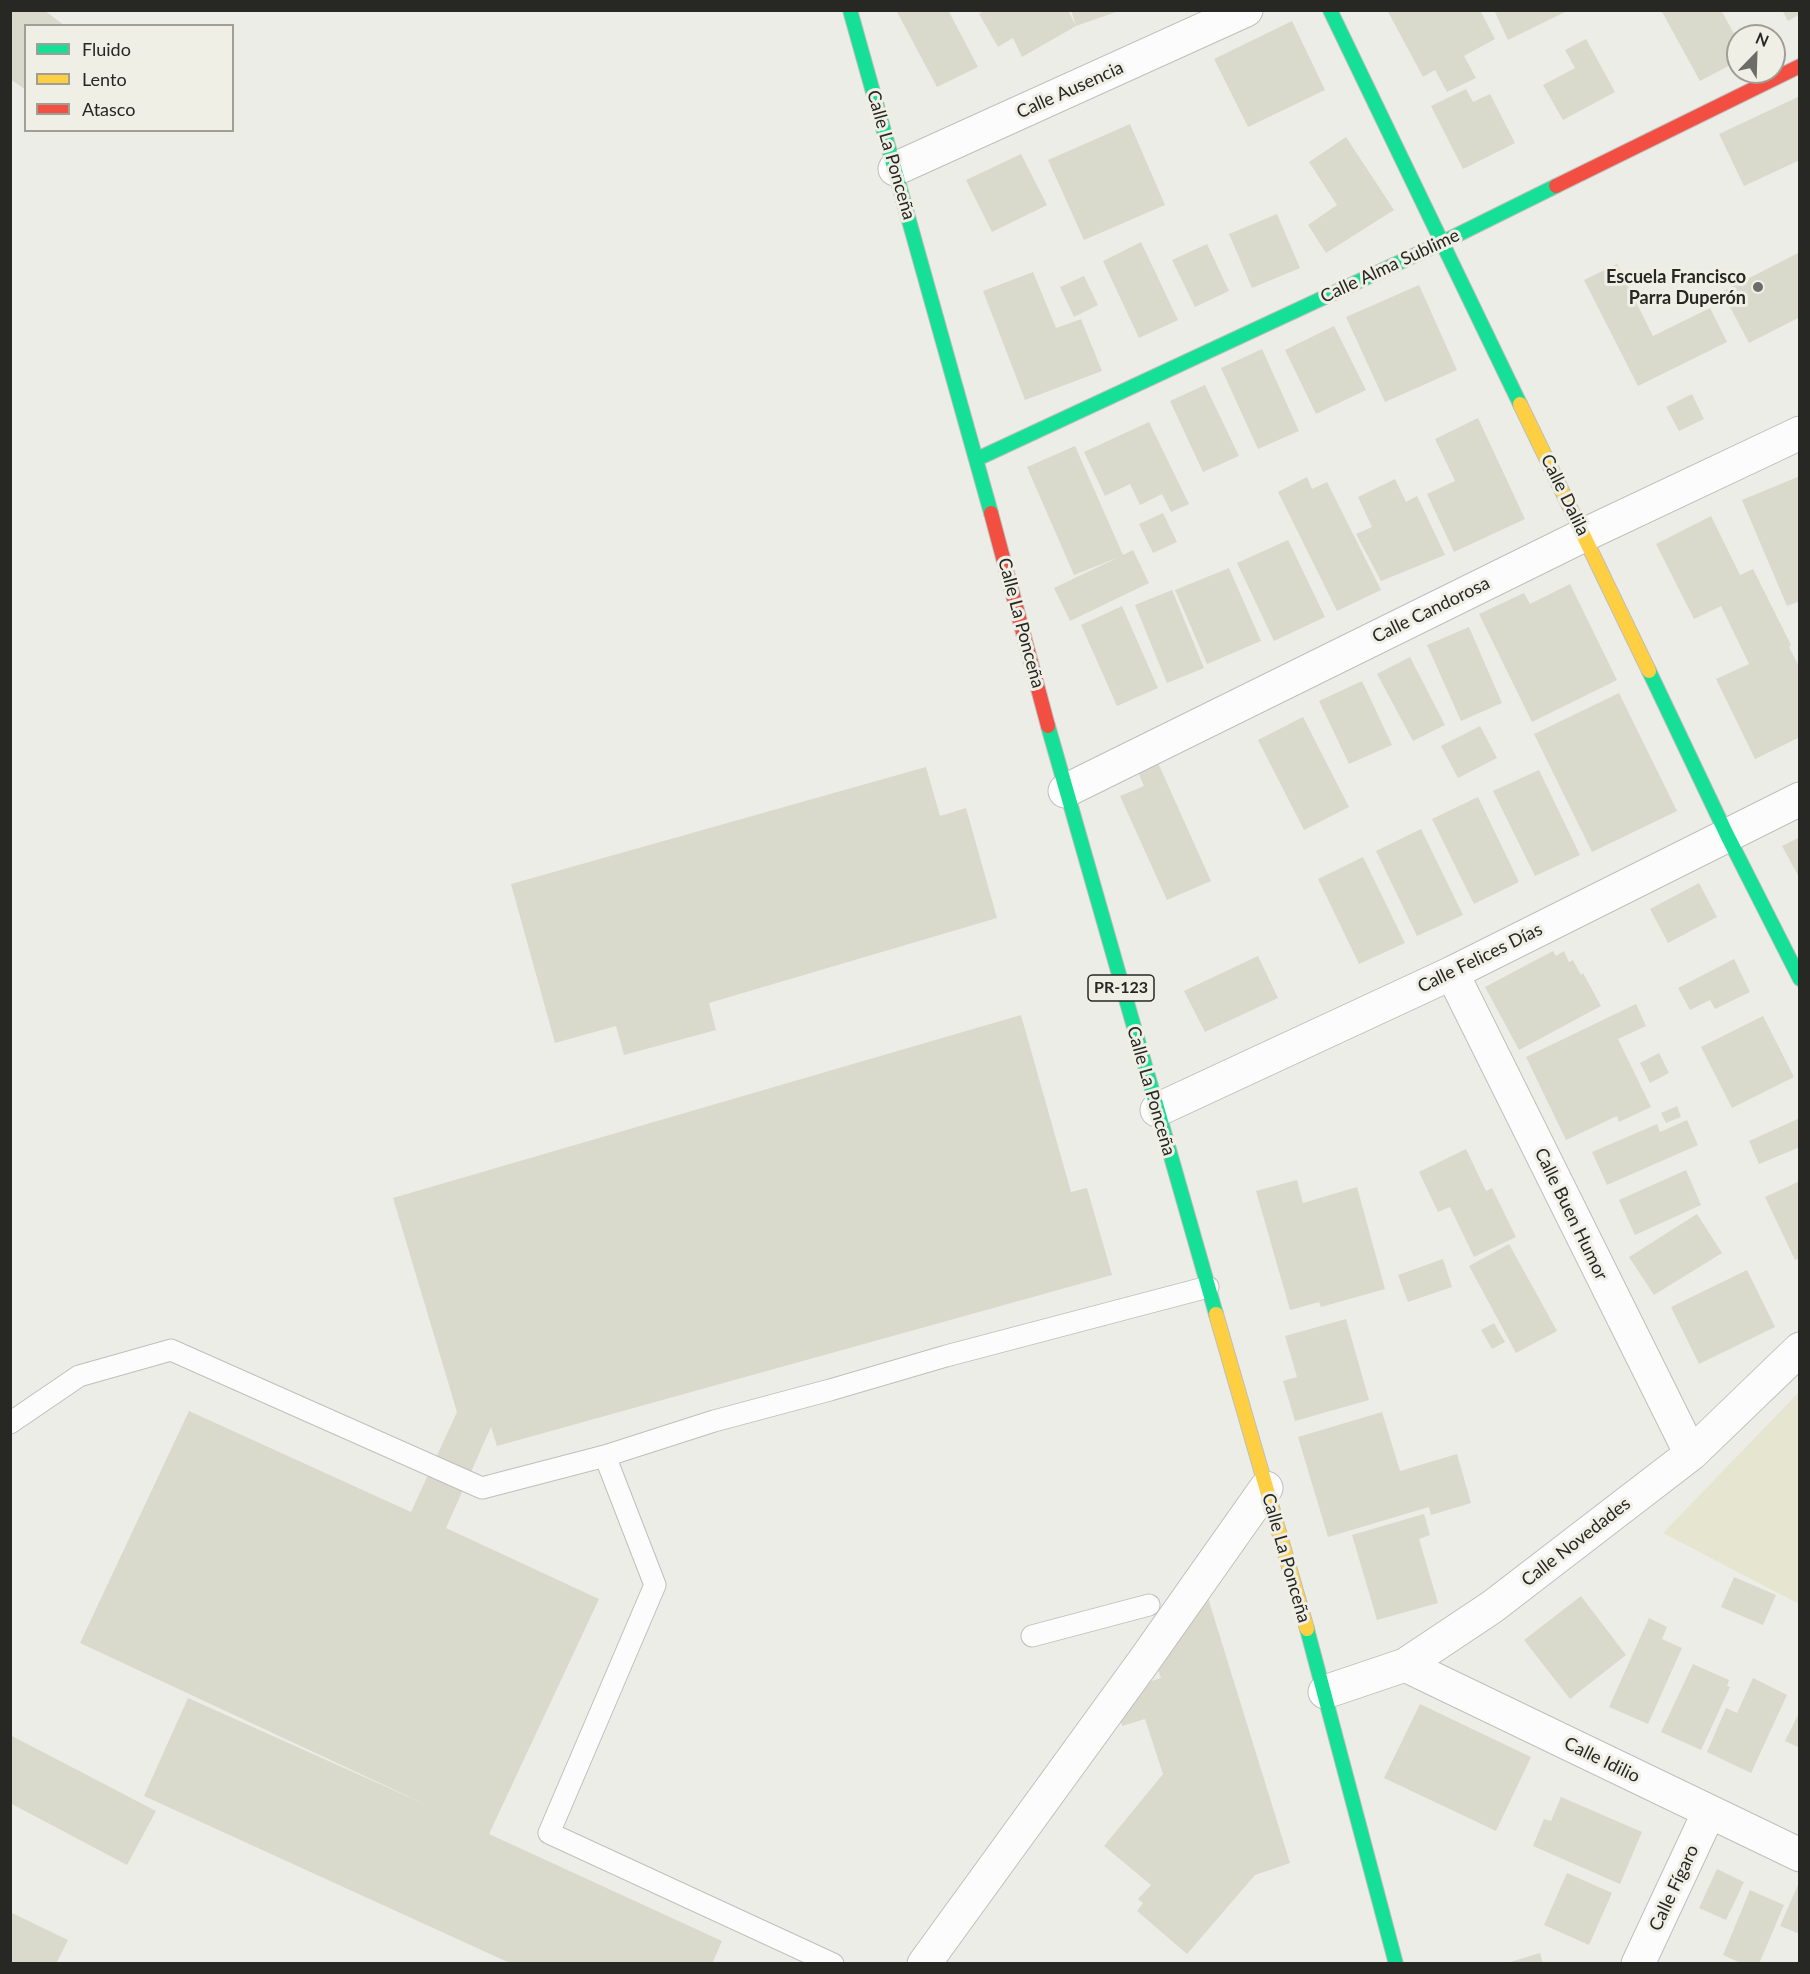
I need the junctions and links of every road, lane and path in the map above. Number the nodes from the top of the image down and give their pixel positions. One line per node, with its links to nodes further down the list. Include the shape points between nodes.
1 (850, 10): 5 (main road, Calle La Ponceña / PR-123)
2 (1246, 10): 5 (street, Calle Ausencia)
3 (1330, 10): 6 (main road, Calle Dalila)
4 (1800, 66): 6 (main road, Calle Alma Sublime)
5 (895, 169): 8 (main road, Calle La Ponceña / PR-123)
6 (1441, 243): 8 (main road, Calle Alma Sublime); 9 (main road, Calle Dalila)
7 (1800, 433): 9 (street, Calle Candorosa)
8 (977, 459): 10 (main road, Calle La Ponceña / PR-123)
9 (1584, 535): 10 (street, Calle Candorosa); 12 (main road, Calle Dalila)
10 (1065, 791): 15 (main road, Calle La Ponceña / PR-123)
11 (1800, 799): 12 (street, Calle Felices Días)
12 (1727, 835): 13 (street, Calle Felices Días); 14 (main road, Calle Dalila)
13 (1452, 973): 15 (street, Calle Felices Días); 19 (street, Calle Buen Humor)
14 (1800, 980)
15 (1156, 1110): 16 (main road, Calle La Ponceña / PR-123)
16 (1208, 1287): 20 (lane, via 714,1421); 21 (main road, Calle La Ponceña / PR-123)
17 (1800, 1350): 19 (street, Calle Novedades)
18 (10, 1423): 20 (lane, via 79,1376 171,1350 482,1488)
19 (1691, 1455): 24 (street, Calle Novedades, via 1492,1607)
20 (605, 1456): 28 (lane, via 655,1585 549,1833)
21 (1266, 1488): 25 (main road, Calle La Ponceña / PR-123); 29 (street)
22 (1149, 1605): 23 (lane)
23 (1032, 1636)
24 (1405, 1665): 25 (street, Calle Novedades); 26 (street, Calle Idilio)
25 (1325, 1692): 30 (main road, Calle La Ponceña / PR-123)
26 (1709, 1812): 27 (street, Calle Idilio); 31 (street, Calle Fígaro)
27 (1800, 1855)
28 (833, 1964)
29 (924, 1964)
30 (1396, 1964)
31 (1638, 1964)

